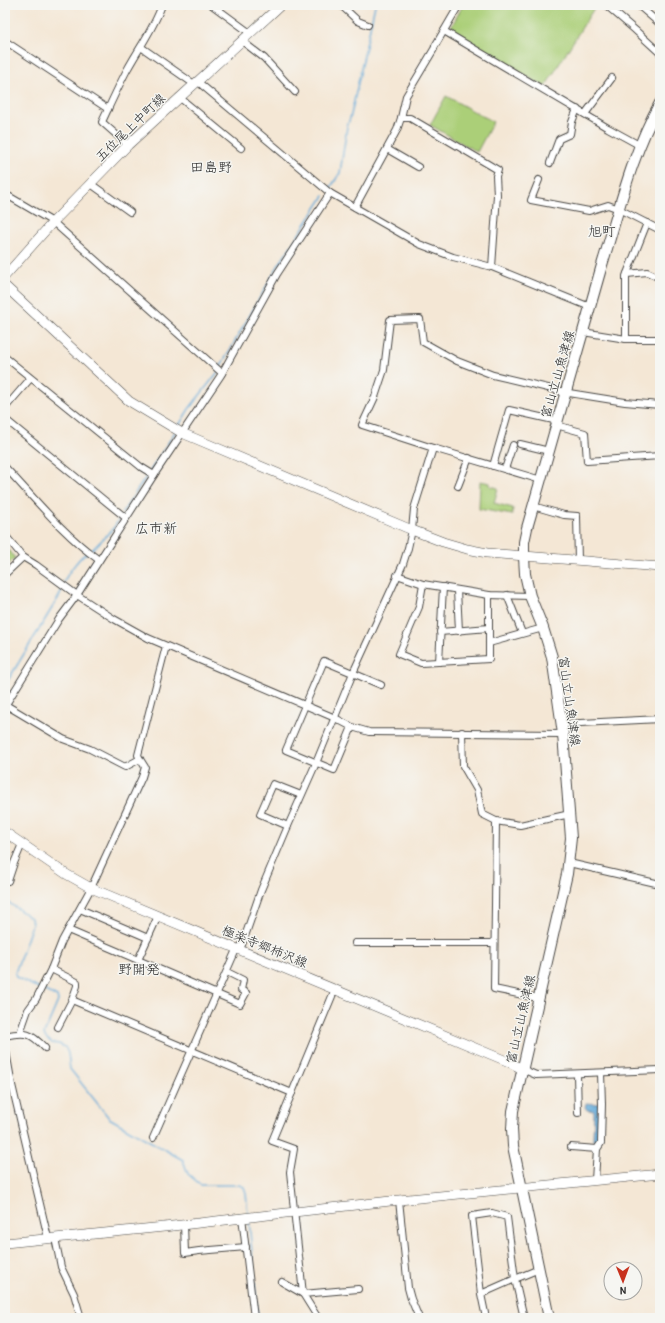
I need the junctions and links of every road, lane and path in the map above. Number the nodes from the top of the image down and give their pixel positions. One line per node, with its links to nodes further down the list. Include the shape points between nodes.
1 (162, 5): 14 (street)
2 (212, 5): 11 (street)
3 (281, 5): 11 (street, 五位尾上中町線)
4 (339, 5): 9 (street, via 358,21)
5 (459, 5): 10 (street)
6 (606, 5): 15 (street)
7 (638, 5): 8 (street)
8 (660, 24)
9 (368, 25)
10 (444, 30): 22 (street); 24 (street, via 406,96)
11 (250, 32): 12 (street, 五位尾上中町線)
12 (242, 40): 17 (street, 五位尾上中町線); 18 (street, via 264,58)
13 (5, 41): 21 (street)
14 (141, 47): 17 (street); 21 (street)
15 (660, 53)
16 (612, 78): 23 (street)
17 (195, 83): 19 (street, 五位尾上中町線); 33 (street)
18 (295, 92)
19 (179, 98): 25 (street, 五位尾上中町線); 27 (street)
20 (660, 103): 26 (main road, 富山立山魚津線)
21 (108, 109): 25 (street, via 102,122)
22 (577, 109): 23 (street); 29 (street, via 570,134 559,140)
23 (585, 114): 26 (street)
24 (401, 118): 28 (street); 41 (street, via 410,118 498,170)
25 (128, 145): 32 (street, 五位尾上中町線)
26 (639, 145): 36 (main road, 富山立山魚津線)
27 (241, 148)
28 (387, 149): 30 (street); 35 (street)
29 (550, 163)
30 (418, 167)
31 (539, 180): 36 (street, via 531,200 589,211 608,205)
32 (91, 184): 37 (street); 38 (street, 五位尾上中町線)
33 (330, 193): 35 (street); 51 (street, via 276,274)
34 (5, 194): 38 (street)
35 (355, 207): 41 (street, via 419,244 453,257)
36 (619, 209): 39 (street); 46 (main road, 富山立山魚津線)
37 (130, 212)
38 (53, 222): 43 (street, 五位尾上中町線); 51 (street)
39 (647, 223): 40 (street); 42 (street)
40 (660, 230)
41 (492, 267): 46 (street)
42 (627, 274): 44 (street, via 647,272); 48 (street)
43 (5, 276)
44 (660, 278)
45 (5, 286): 58 (street, via 129,401)
46 (590, 307): 47 (main road, 富山立山魚津線)
47 (583, 332): 48 (street); 53 (main road, 富山立山魚津線)
48 (626, 339): 49 (street)
49 (660, 339)
50 (5, 357): 52 (street)
51 (222, 373): 58 (street)
52 (30, 379): 55 (street); 66 (street)
53 (565, 392): 54 (street); 57 (main road, 富山立山魚津線); 59 (street, via 493,375 457,361 422,342 420,319 390,320 384,370 362,425)
54 (660, 405)
55 (5, 408)
56 (5, 419): 70 (street)
57 (557, 423): 60 (main road, 富山立山魚津線); 61 (street, via 586,433 587,461); 63 (street, via 510,410)
58 (182, 433): 66 (street); 71 (street)
59 (433, 448): 62 (street); 71 (street, via 414,509)
60 (549, 451): 65 (street, via 517,444); 67 (main road, 富山立山魚津線)
61 (660, 456)
62 (468, 458): 63 (street); 68 (street)
63 (493, 466): 65 (street)
64 (5, 467): 75 (street, via 57,523)
65 (505, 469): 67 (street)
66 (154, 475): 70 (street)
67 (541, 480): 69 (main road, 富山立山魚津線)
68 (458, 486)
69 (533, 506): 74 (main road, 富山立山魚津線, via 524,542); 76 (street, via 577,516)
70 (126, 518): 75 (street)
71 (412, 530): 74 (street, via 467,549); 79 (street, via 403,564)
72 (5, 535): 73 (street)
73 (23, 557): 78 (street); 83 (street)
74 (524, 557): 76 (street); 86 (main road, 富山立山魚津線)
75 (99, 560): 83 (street)
76 (578, 561): 77 (street)
77 (660, 567)
78 (5, 574)
79 (397, 575): 80 (street); 95 (street)
80 (423, 584): 81 (street); 94 (street, via 419,607 398,654 421,663)
81 (443, 587): 82 (street); 90 (street)
82 (457, 590): 84 (street); 89 (street)
83 (77, 595): 93 (street, via 114,619); 98 (street, via 55,625)
84 (489, 595): 85 (street); 87 (street)
85 (507, 595): 86 (street); 91 (street)
86 (530, 596): 88 (main road, 富山立山魚津線)
87 (489, 628): 89 (street); 92 (street)
88 (543, 628): 91 (street); 102 (main road, 富山立山魚津線, via 552,658)
89 (459, 631): 90 (street)
90 (440, 632): 94 (street)
91 (522, 633): 92 (street)
92 (489, 643): 94 (street, via 489,659)
93 (166, 646): 97 (street); 104 (street, via 138,755)
94 (439, 662)
95 (353, 673): 96 (street); 97 (street, via 324,661); 99 (street)
96 (381, 686)
97 (304, 705): 99 (street); 105 (street, via 286,750)
98 (5, 706): 104 (street, via 63,739 125,767)
99 (335, 718): 101 (street); 105 (street)
100 (660, 719): 102 (street)
101 (352, 727): 103 (street, via 370,732); 105 (street, via 334,770)
102 (562, 729): 103 (street); 107 (main road, 富山立山魚津線)
103 (462, 732): 108 (street, via 463,766 477,790 482,814)
104 (140, 759): 115 (street, via 145,767)
105 (316, 763): 106 (street)
106 (301, 795): 109 (street); 109 (street, via 273,784 260,814)
107 (570, 814): 108 (street, via 520,825); 112 (main road, 富山立山魚津線)
108 (496, 821): 121 (street)
109 (288, 826): 122 (street)
110 (5, 832): 111 (street, 極楽寺郷柿沢線)
111 (22, 844): 113 (street); 115 (street, 極楽寺郷柿沢線)
112 (569, 863): 114 (street); 128 (main road, 富山立山魚津線)
113 (8, 881)
114 (660, 884)
115 (91, 888): 116 (street); 117 (street, 極楽寺郷柿沢線)
116 (80, 909): 118 (street); 119 (street)
117 (158, 916): 119 (street); 122 (street, 極楽寺郷柿沢線)
118 (68, 930): 123 (street); 124 (street)
119 (148, 938): 123 (street)
120 (355, 942): 121 (street)
121 (494, 943): 128 (street, via 494,990)
122 (240, 949): 125 (street, via 235,952); 126 (street, 極楽寺郷柿沢線)
123 (138, 960): 127 (street)
124 (51, 969): 129 (street, via 77,982); 131 (street, via 36,1000 28,1010)
125 (226, 972): 127 (street); 127 (street, via 243,980 241,990 246,993 240,1004)
126 (335, 989): 136 (street, 極楽寺郷柿沢線); 140 (street)
127 (217, 994): 135 (street)
128 (538, 998): 136 (main road, 富山立山魚津線)
129 (72, 1000): 130 (street); 135 (street)
130 (58, 1026)
131 (20, 1033): 132 (street); 134 (street, via 36,1038)
132 (5, 1036)
133 (5, 1046): 152 (street, via 12,1085)
134 (46, 1048)
135 (192, 1050): 140 (street); 142 (street)
136 (522, 1069): 139 (street, via 536,1075); 147 (main road, 富山立山魚津線, via 512,1129)
137 (660, 1070): 138 (street)
138 (601, 1073): 139 (street); 144 (street, via 601,1143)
139 (577, 1074): 141 (street)
140 (292, 1093): 149 (street, via 272,1141 294,1149 290,1172)
141 (578, 1113)
142 (153, 1138)
143 (571, 1147): 144 (street)
144 (597, 1149): 146 (street)
145 (660, 1174): 146 (street)
146 (595, 1180): 147 (street)
147 (522, 1188): 148 (street); 155 (main road, 富山立山魚津線)
148 (399, 1200): 149 (street); 164 (street, via 408,1288)
149 (295, 1211): 150 (street); 159 (street)
150 (242, 1217): 151 (street); 154 (street)
151 (184, 1224): 152 (street); 154 (street, via 185,1253)
152 (51, 1238): 153 (street); 161 (street)
153 (5, 1243)
154 (246, 1247): 162 (street)
155 (539, 1269): 156 (street); 167 (main road, 富山立山魚津線)
156 (515, 1279): 160 (street); 160 (street, via 507,1217 492,1212 472,1216); 166 (street)
157 (282, 1282): 159 (street)
158 (358, 1289): 159 (street)
159 (303, 1294): 163 (street)
160 (481, 1294): 165 (street)
161 (81, 1318)
162 (254, 1318)
163 (318, 1318)
164 (419, 1318)
165 (486, 1318)
166 (524, 1318)
167 (549, 1318)

